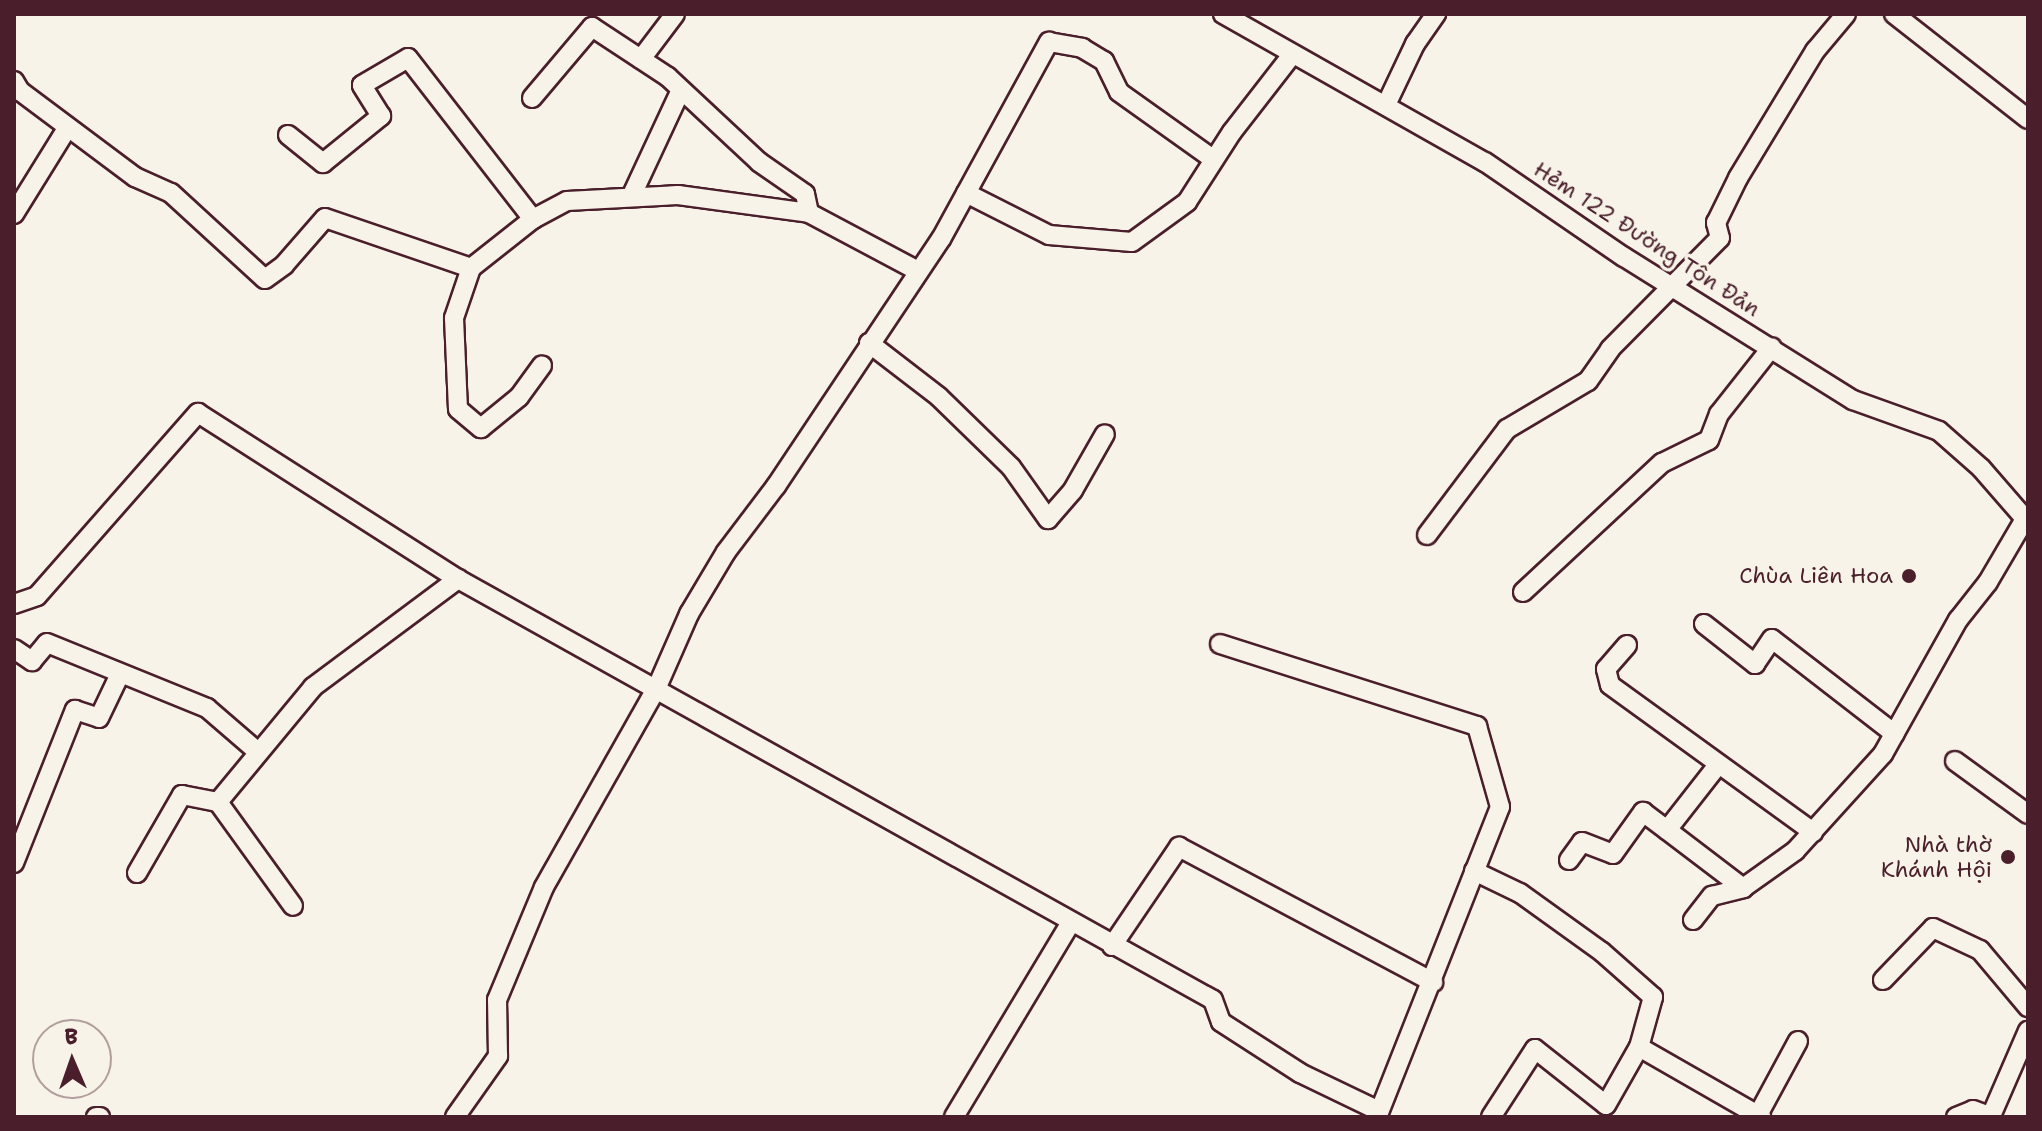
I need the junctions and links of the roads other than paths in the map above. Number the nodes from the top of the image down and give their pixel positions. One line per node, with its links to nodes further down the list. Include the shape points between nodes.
1 (675, 14): 7 (lane)
2 (1223, 14): 6 (lane, Hẻm 122 Đường Tôn Đản)
3 (1436, 14): 11 (lane)
4 (1846, 14): 23 (lane, via 1815,51 1738,178 1716,223 1720,238)
5 (1894, 14): 12 (lane)
6 (1291, 56): 11 (lane, Hẻm 122 Đường Tôn Đản); 15 (lane)
7 (641, 59): 9 (lane); 10 (lane, via 592,27)
8 (14, 81): 13 (lane)
9 (681, 90): 17 (lane); 18 (lane, via 759,162 805,194)
10 (532, 98)
11 (1386, 105): 23 (lane, Hẻm 122 Đường Tôn Đản, via 1485,162)
12 (2028, 119)
13 (68, 127): 19 (lane); 21 (lane, via 135,177 171,193 265,279 325,218)
14 (288, 135): 20 (lane, via 323,163 381,116 362,85 408,58)
15 (1213, 159): 16 (lane, via 1187,202 1132,242 1049,235); 16 (lane, via 1119,92 1104,61 1082,48 1049,42)
16 (966, 193): 22 (lane)
17 (631, 197): 18 (lane, via 678,195); 20 (lane, via 567,201)
18 (809, 213): 22 (lane)
19 (14, 214)
20 (533, 219): 21 (lane)
21 (471, 268): 26 (lane, via 454,318 458,409 481,428 519,397)
22 (918, 271): 24 (lane)
23 (1673, 286): 25 (lane, Hẻm 122 Đường Tôn Đản); 29 (lane, via 1610,349 1588,381 1507,429)
24 (869, 343): 27 (lane, via 939,397 1011,467 1048,519 1073,490); 38 (lane, via 726,552 689,614)
25 (1772, 347): 28 (lane, Hẻm 122 Đường Tôn Đản, via 1853,400 1939,431); 31 (lane, via 1719,414 1709,440 1662,463)
26 (542, 365)
27 (1105, 434)
28 (2027, 520): 39 (lane, via 1958,620)
29 (1427, 535)
30 (458, 579): 32 (lane, via 198,413 37,596); 38 (lane); 40 (lane, via 313,687)
31 (1523, 592)
32 (14, 604)
33 (1704, 624): 39 (lane, via 1755,664 1772,639)
34 (1220, 644): 49 (lane, via 1477,726 1500,807)
35 (1627, 645): 42 (lane, via 1606,669 1610,685)
36 (14, 649): 37 (lane, via 32,661 47,643)
37 (120, 674): 40 (lane, via 207,708); 48 (lane, via 99,718 75,710)
38 (657, 687): 54 (lane); 65 (lane, via 544,887 497,1000 498,1056)
39 (1895, 734): 46 (lane)
40 (258, 752): 43 (lane)
41 (1955, 761): 44 (lane)
42 (1717, 766): 45 (lane); 46 (lane)
43 (218, 802): 50 (lane, via 182,795); 52 (lane)
44 (2028, 814)
45 (1667, 830): 47 (lane, via 1643,812 1613,854 1582,842); 51 (lane)
46 (1813, 832): 51 (lane)
47 (1569, 860)
48 (14, 863)
49 (1474, 871): 57 (lane); 61 (lane, via 1520,893 1602,952 1653,997)
50 (137, 873)
51 (1743, 888): 53 (lane, via 1712,896)
52 (293, 906)
53 (1693, 920)
54 (1070, 924): 55 (lane); 66 (lane)
55 (1112, 946): 57 (lane, via 1179,847); 62 (lane, via 1213,1000 1221,1022 1300,1073)
56 (1883, 980): 58 (lane, via 1933,928 1980,950)
57 (1433, 982): 62 (lane)
58 (2028, 1007)
59 (2028, 1031): 64 (lane)
60 (1798, 1041): 63 (lane)
61 (1639, 1047): 63 (lane); 67 (lane, via 1606,1105 1535,1049)
62 (1378, 1114)
63 (1760, 1116)
64 (1991, 1116): 68 (lane, via 1973,1110)
65 (455, 1117)
66 (954, 1117)
67 (1491, 1117)
68 (1956, 1117)

